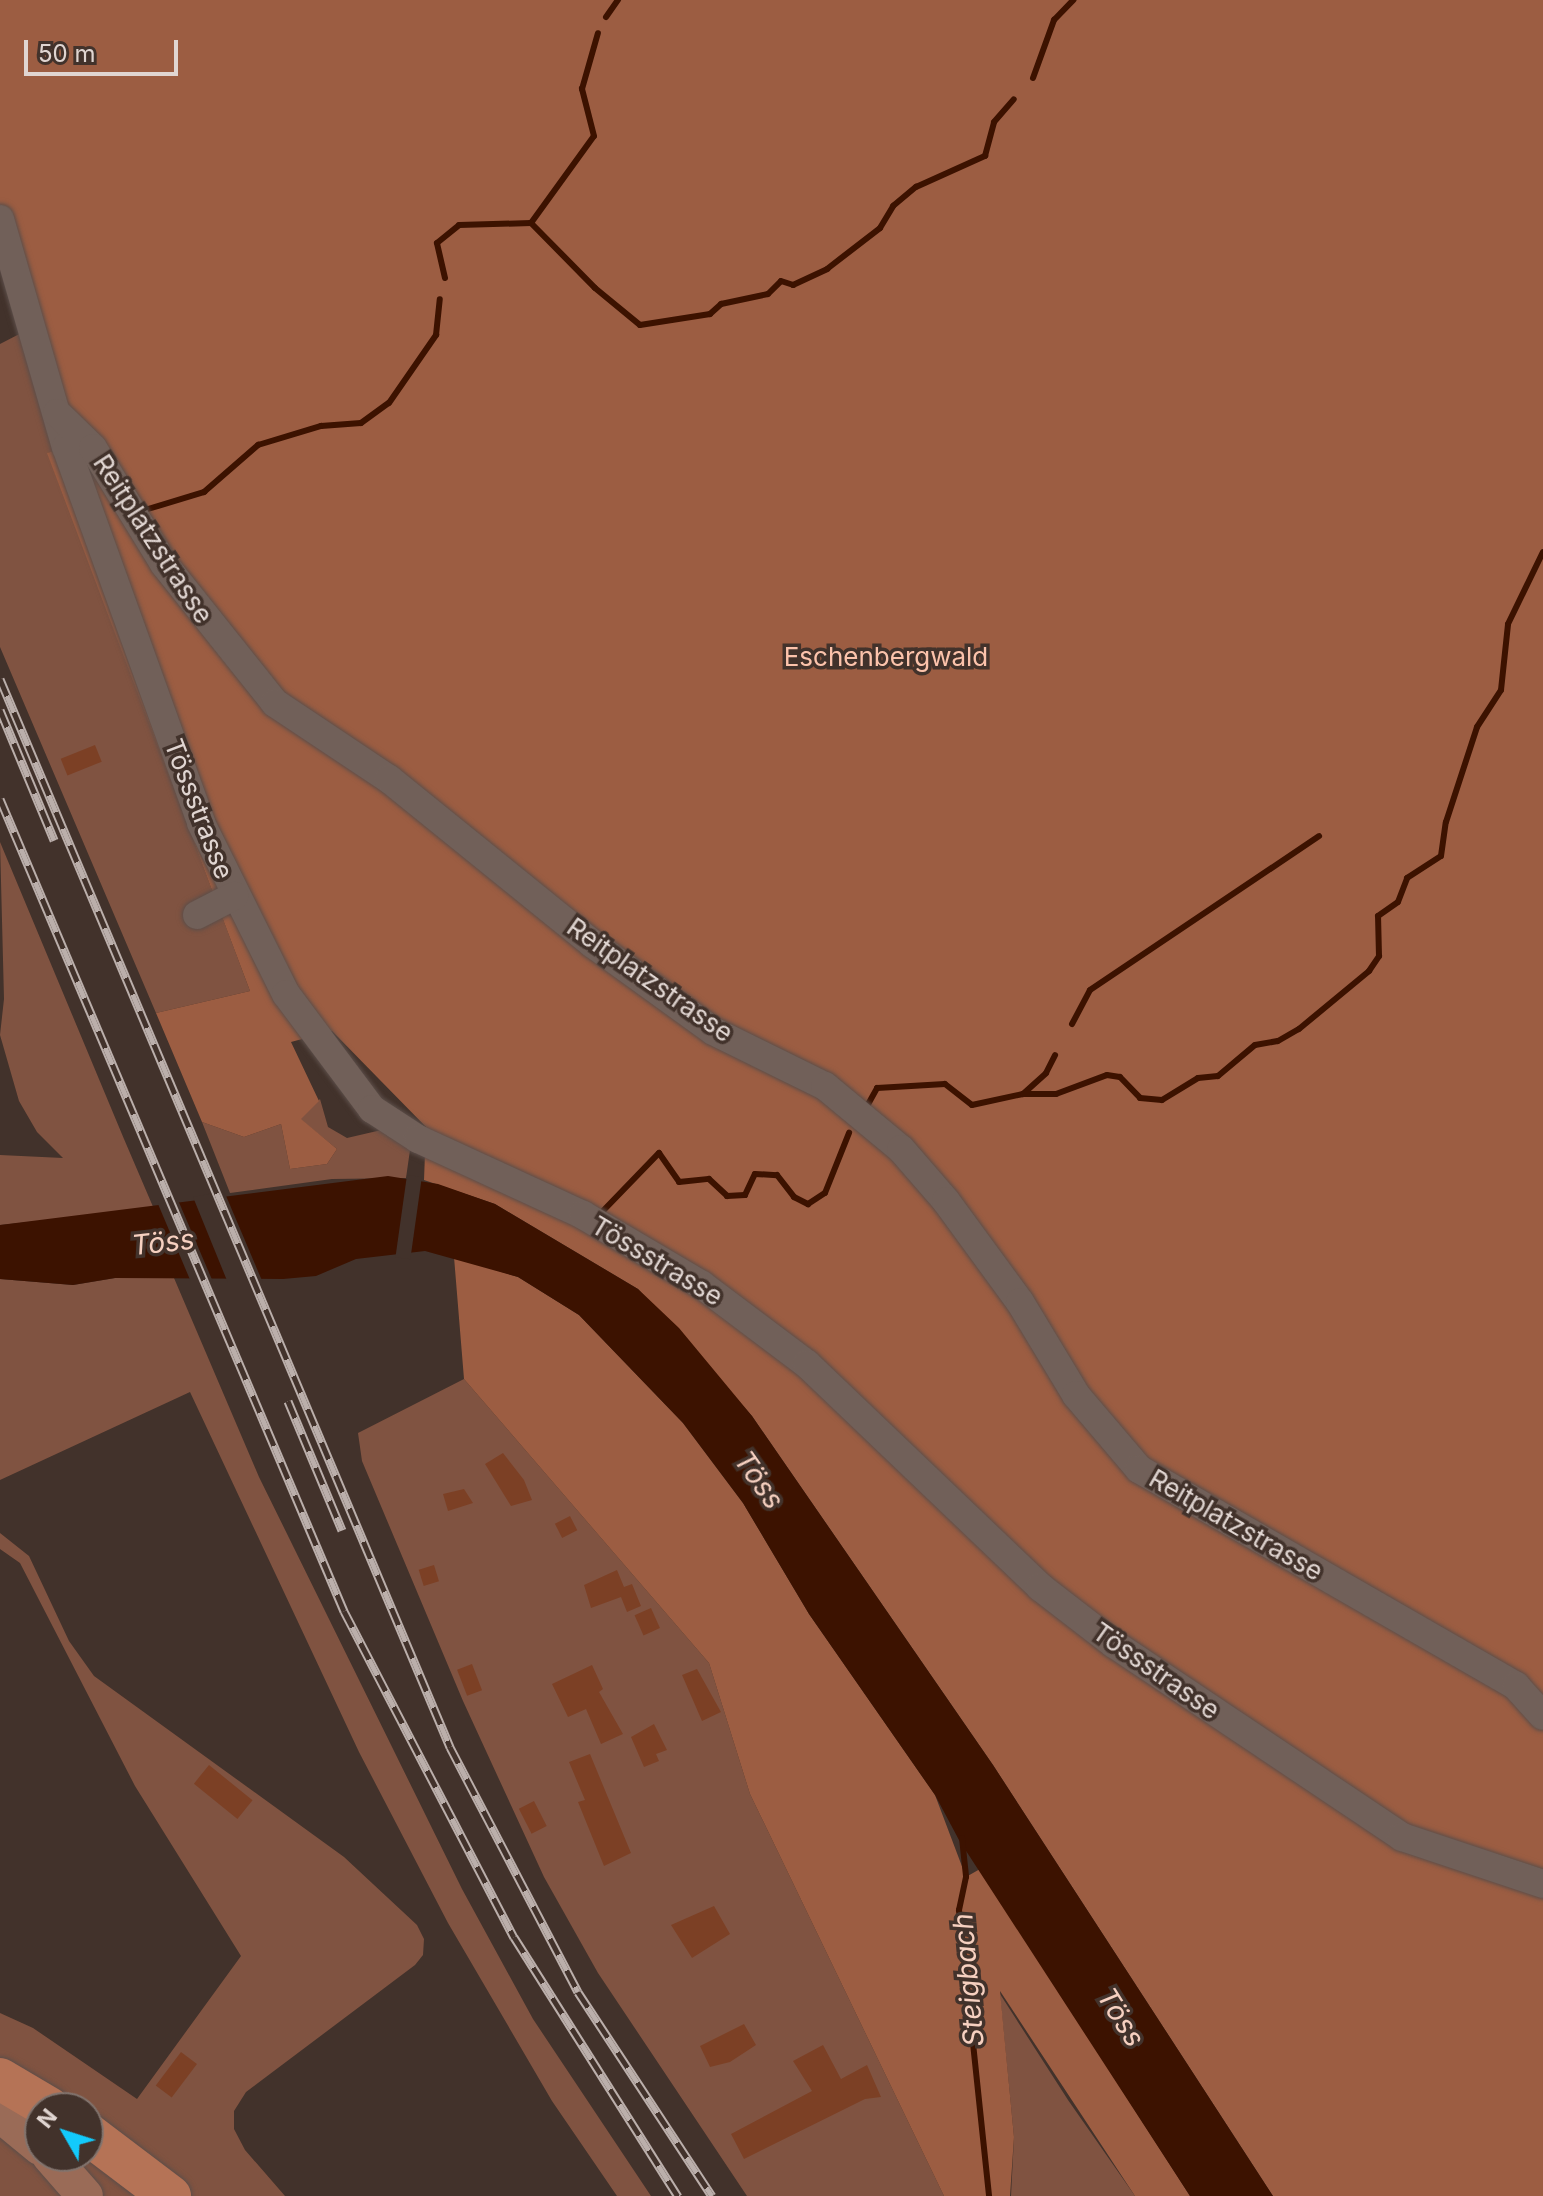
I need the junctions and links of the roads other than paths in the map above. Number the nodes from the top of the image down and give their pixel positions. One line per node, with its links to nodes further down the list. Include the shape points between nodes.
1 (0, 219): 2 (street)
2 (56, 413): 3 (street, Tössstrasse, via 201,823); 5 (street, Reitplatzstrasse, via 93,448 164,564 275,703 399,786 593,944 689,1013 825,1086 901,1149 1020,1302 1076,1395 1139,1469 1516,1686)
3 (234, 896): 4 (street); 6 (street, Tössstrasse, via 286,994 372,1109 418,1139 583,1215 702,1285 807,1364 1040,1587 1114,1644 1402,1837)
4 (197, 915)
5 (1543, 1716)
6 (1543, 1884)
7 (0, 2079): 8 (highway)
8 (24, 2093)
9 (0, 2114): 10 (main road)
10 (24, 2134)
11 (104, 2146): 14 (highway)
12 (64, 2172): 13 (main road)
13 (85, 2196)
14 (170, 2196)

